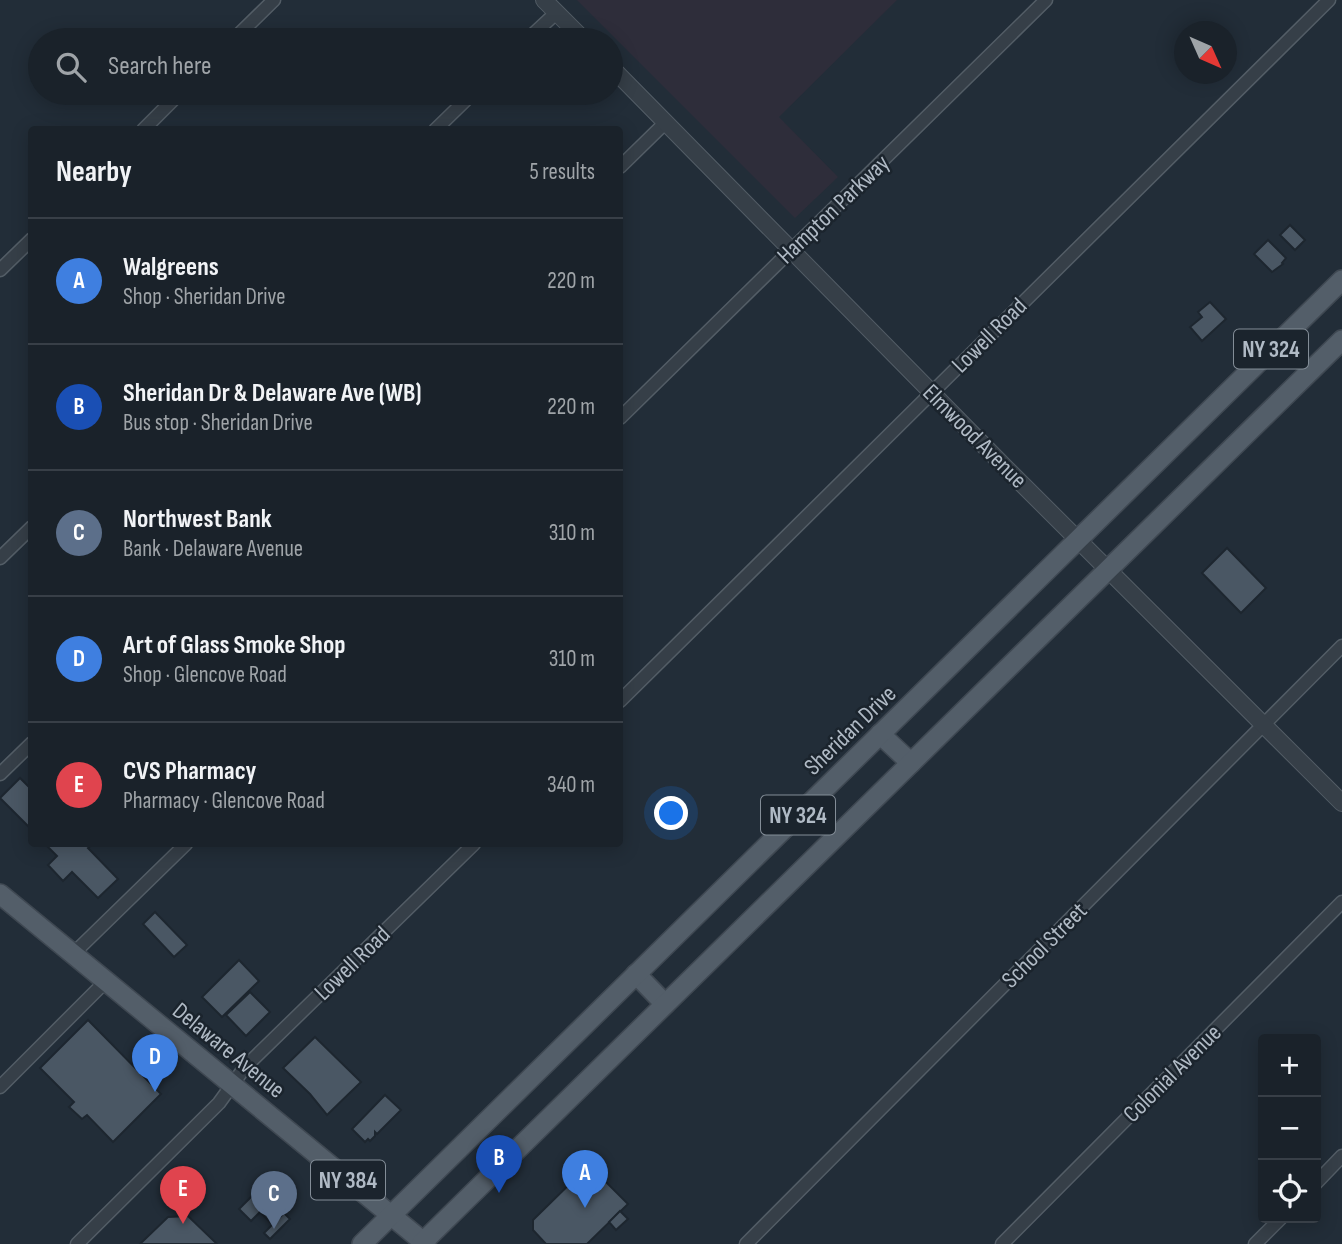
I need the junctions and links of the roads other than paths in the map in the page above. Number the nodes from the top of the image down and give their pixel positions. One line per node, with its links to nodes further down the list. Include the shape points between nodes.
1 (274, 0): 6 (street)
2 (544, 0): 5 (street)
3 (1046, 0): 17 (street, Hampton Parkway)
4 (1329, 0): 21 (street, Lowell Road)
5 (556, 13): 7 (street); 8 (street)
6 (245, 28)
7 (540, 28)
8 (572, 28)
9 (623, 79): 12 (street, Elmwood Avenue)
10 (168, 105): 13 (street)
11 (461, 105): 14 (street)
12 (666, 122): 15 (street); 17 (street, Elmwood Avenue)
13 (146, 126)
14 (439, 126)
15 (623, 164)
16 (28, 243): 18 (street)
17 (792, 250): 21 (street, Elmwood Avenue); 22 (street, Hampton Parkway)
18 (0, 270)
19 (1342, 280): 24 (main road, Sheridan Drive / NY 324)
20 (1342, 340): 26 (main road, NY 324)
21 (932, 392): 24 (street, Elmwood Avenue); 28 (street, Lowell Road)
22 (623, 415)
23 (28, 531): 25 (street)
24 (1078, 540): 26 (street, Elmwood Avenue); 30 (main road, Sheridan Drive / NY 324)
25 (0, 558)
26 (1107, 569): 29 (street, Elmwood Avenue); 32 (main road, NY 324)
27 (1342, 646): 29 (street, School Street)
28 (623, 698)
29 (1264, 725): 34 (street, Elmwood Avenue); 52 (street, School Street)
30 (880, 734): 32 (main road); 40 (main road, Sheridan Drive / NY 324)
31 (28, 747): 33 (street)
32 (911, 763): 42 (main road, NY 324)
33 (0, 774)
34 (1342, 803)
35 (183, 847): 39 (street)
36 (471, 847): 43 (street, Lowell Road, via 255,1057)
37 (0, 894): 39 (main road, Delaware Avenue / NY 384)
38 (1342, 902): 53 (street, Colonial Avenue)
39 (73, 954): 41 (main road, Delaware Avenue / NY 384)
40 (636, 974): 42 (main road); 47 (main road, Sheridan Drive / NY 324)
41 (106, 981): 43 (main road, Delaware Avenue / NY 384); 44 (street)
42 (666, 1004): 49 (main road, NY 324)
43 (232, 1085): 47 (main road, Delaware Avenue / NY 384); 50 (street, Lowell Road)
44 (0, 1087)
45 (1342, 1156): 46 (street)
46 (1321, 1178)
47 (391, 1215): 49 (main road, Delaware Avenue / NY 384); 51 (main road, Sheridan Drive / NY 324)
48 (1276, 1223): 54 (street)
49 (424, 1243)
50 (77, 1244)
51 (362, 1244)
52 (746, 1244)
53 (1002, 1244)
54 (1255, 1244)

